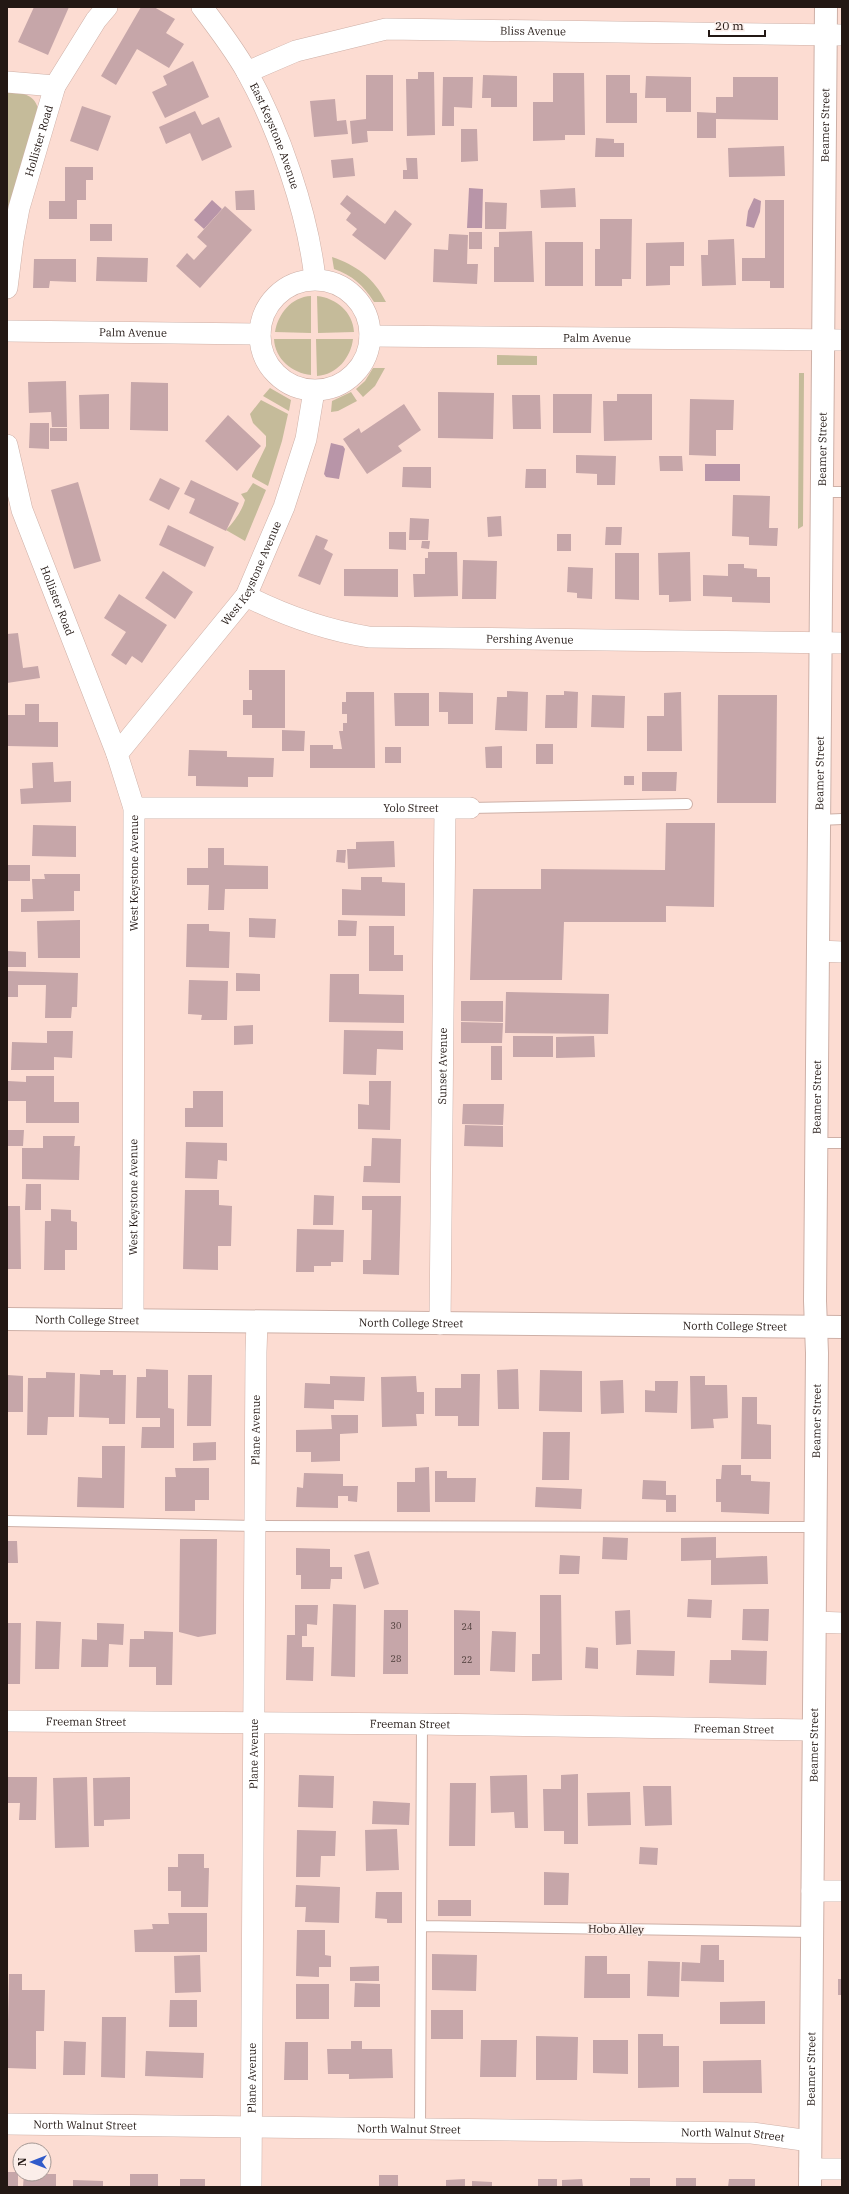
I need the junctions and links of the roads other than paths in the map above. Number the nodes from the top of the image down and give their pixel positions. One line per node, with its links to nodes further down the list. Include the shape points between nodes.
1 (107, 7): 7 (street, Hollister Road)
2 (202, 7): 5 (street, East Keystone Avenue)
3 (826, 7): 4 (street, Beamer Street)
4 (834, 34): 5 (street, Bliss Avenue, via 386,29 296,51); 13 (street, Beamer Street)
5 (247, 72): 8 (street, East Keystone Avenue, via 273,129 294,187 309,240)
6 (7, 82): 7 (street)
7 (54, 86): 9 (street, Hollister Road, via 19,208 12,240)
8 (315, 279): 11 (street, via 301,281 276,295 261,320); 12 (street, via 343,287 355,296 368,321)
9 (7, 288)
10 (7, 331): 11 (street, Palm Avenue)
11 (260, 334): 14 (street, via 261,349 275,374 287,383)
12 (370, 336): 13 (street, Palm Avenue); 14 (street, via 368,350 353,375 329,389)
13 (833, 340): 16 (street, Beamer Street)
14 (314, 391): 17 (street, West Keystone Avenue, via 306,439 284,507)
15 (7, 445): 20 (street, Hollister Road, via 22,510)
16 (832, 492): 18 (street, Beamer Street)
17 (246, 596): 18 (street, Pershing Avenue, via 299,620 336,632 369,637); 20 (street, West Keystone Avenue)
18 (820, 643): 19 (street, Pershing Avenue); 26 (street, Beamer Street)
19 (842, 643)
20 (118, 754): 22 (street, West Keystone Avenue)
21 (687, 804): 23 (lane, Yolo Street)
22 (134, 808): 24 (street, Yolo Street); 32 (street, West Keystone Avenue)
23 (470, 808): 24 (street, Yolo Street)
24 (445, 809): 34 (street, Sunset Avenue)
25 (842, 819): 26 (lane)
26 (819, 820): 27 (street, Beamer Street)
27 (818, 951): 28 (street); 29 (street, Beamer Street)
28 (842, 952)
29 (816, 1142): 30 (lane); 35 (street, Beamer Street)
30 (842, 1143)
31 (7, 1319): 32 (street, North College Street)
32 (133, 1320): 33 (street, North College Street)
33 (257, 1322): 34 (street, North College Street); 38 (street, Plane Avenue)
34 (440, 1324): 35 (street, North College Street)
35 (816, 1327): 36 (street, North College Street); 39 (street, Beamer Street)
36 (842, 1327)
37 (7, 1521): 38 (lane)
38 (255, 1526): 39 (lane); 43 (street, Plane Avenue)
39 (815, 1527): 40 (street, Beamer Street)
40 (815, 1622): 41 (street); 45 (street, Beamer Street)
41 (842, 1622)
42 (7, 1721): 43 (street, Freeman Street)
43 (254, 1723): 44 (street, Freeman Street); 51 (street, Plane Avenue)
44 (422, 1724): 45 (street, Freeman Street); 48 (lane)
45 (812, 1730): 46 (street, Beamer Street)
46 (812, 1891): 47 (street); 49 (street, Beamer Street)
47 (842, 1891)
48 (421, 1926): 49 (lane, Hobo Alley); 52 (lane)
49 (812, 1932): 53 (street, Beamer Street)
50 (7, 2124): 51 (street, North Walnut Street)
51 (250, 2127): 52 (street, North Walnut Street); 56 (street, Plane Avenue)
52 (420, 2129): 53 (street, North Walnut Street, via 752,2134)
53 (810, 2142): 55 (street, Beamer Street)
54 (842, 2169): 55 (street)
55 (810, 2178)
56 (251, 2187)

